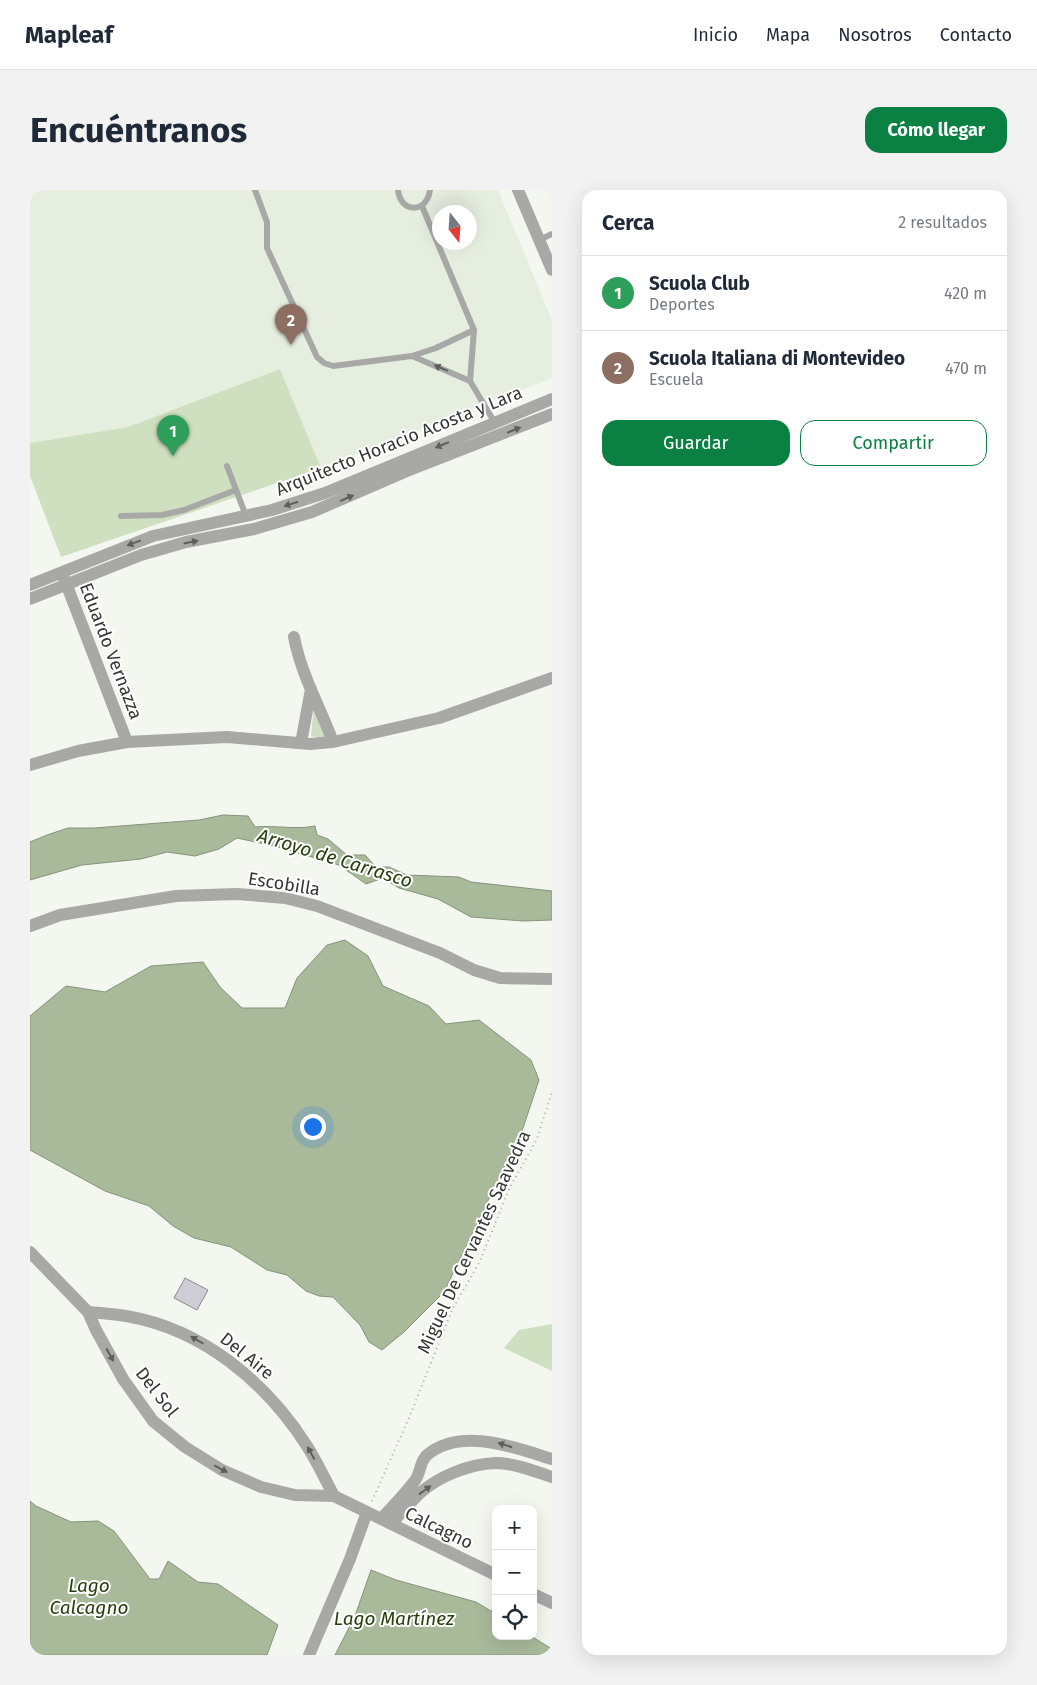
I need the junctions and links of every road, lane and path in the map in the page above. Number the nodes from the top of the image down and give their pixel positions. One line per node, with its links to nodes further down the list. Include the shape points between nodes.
1 (255, 190): 10 (lane, via 267,222 267,248 317,357 333,366)
2 (398, 190): 5 (lane, via 400,200 406,206)
3 (430, 190): 5 (lane, via 429,199)
4 (518, 190): 7 (street)
5 (422, 206): 9 (lane)
6 (552, 234): 7 (lane)
7 (539, 240): 8 (street)
8 (552, 270)
9 (474, 330): 10 (lane); 11 (lane)
10 (412, 356): 11 (lane, one-way to 10)
11 (470, 381): 14 (lane)
12 (552, 399): 14 (street, Arquitecto Horacio Acosta y Lara)
13 (552, 414): 15 (street, Arquitecto Horacio Acosta y Lara, one-way to 13)
14 (495, 423): 15 (street, Arquitecto Horacio Acosta y Lara)
15 (469, 441): 19 (street, Arquitecto Horacio Acosta y Lara, one-way to 19, via 325,493); 22 (street, Arquitecto Horacio Acosta y Lara, one-way to 15, via 150,552 254,529 312,512 407,472)
16 (227, 466): 17 (lane)
17 (236, 490): 18 (lane, via 162,515); 19 (lane)
18 (121, 516)
19 (246, 516): 20 (street, Arquitecto Horacio Acosta y Lara, one-way to 20, via 153,536)
20 (61, 572): 21 (street, Arquitecto Horacio Acosta y Lara); 22 (street, Eduardo Vernazza)
21 (30, 584)
22 (66, 584): 23 (street, Arquitecto Horacio Acosta y Lara); 27 (street, Eduardo Vernazza)
23 (30, 599)
24 (294, 637): 26 (street)
25 (552, 678): 28 (street, via 440,718)
26 (311, 689): 28 (street); 29 (street)
27 (127, 742): 29 (street, via 227,737); 30 (street, via 78,751)
28 (333, 742): 29 (street)
29 (301, 743)
30 (30, 765)
31 (30, 926): 32 (street, Escobilla, via 60,915 176,896 236,894 276,898 317,906 500,978)
32 (552, 979)
33 (552, 1092): 39 (path, Miguel De Cervantes Saavedra, via 537,1138 510,1187 480,1261 452,1310)
34 (30, 1252): 35 (street, Del Sol)
35 (88, 1312): 38 (street, Del Aire, one-way to 35, via 290,1421 249,1377 224,1356 191,1337 160,1326 127,1316); 38 (street, Del Sol, one-way to 38, via 123,1379 153,1422 185,1447 222,1470 260,1487 295,1495)
36 (552, 1459): 40 (street, one-way to 40, via 497,1442 473,1440 439,1448 421,1464 419,1474)
37 (552, 1477): 40 (street, one-way to 37, via 422,1491 446,1476 472,1467 496,1463)
38 (334, 1496): 39 (street, Calcagno)
39 (367, 1512): 40 (street, Calcagno); 44 (street)
40 (386, 1521): 41 (street, Calcagno)
41 (492, 1573)
42 (535, 1595): 43 (street)
43 (552, 1603)
44 (309, 1655)

